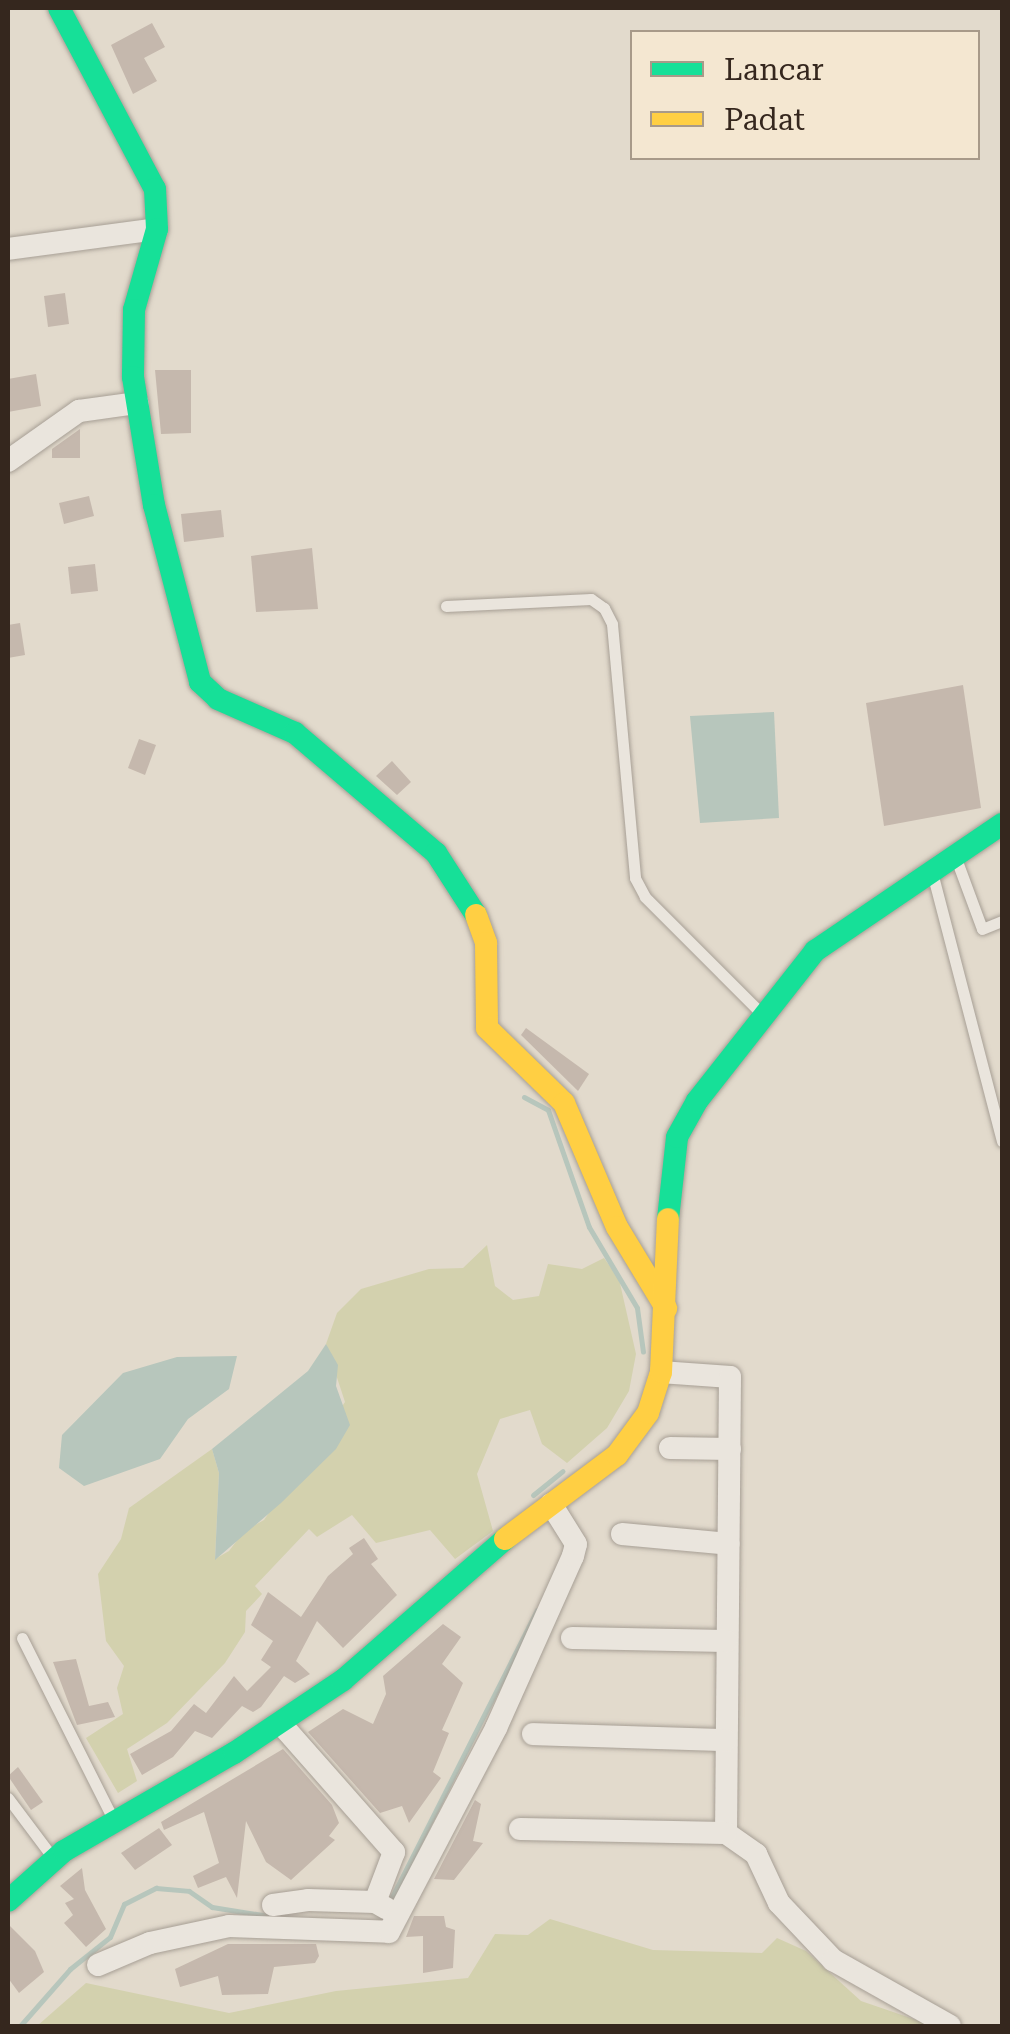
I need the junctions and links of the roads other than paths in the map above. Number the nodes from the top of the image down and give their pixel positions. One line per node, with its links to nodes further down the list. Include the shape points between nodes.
1 (59, 8): 2 (main road, via 153,183)
2 (157, 229): 3 (street); 4 (main road, via 134,310)
3 (8, 249)
4 (137, 403): 5 (street, via 79,411); 13 (main road, via 154,504 203,688 296,732 444,863 471,902 486,943 487,1028 564,1103 617,1227)
5 (8, 461)
6 (446, 606): 11 (lane, via 591,599 604,608 612,624 635,878 645,898)
7 (1002, 824): 8 (main road)
8 (954, 856): 9 (main road); 10 (lane, via 982,929)
9 (932, 871): 11 (main road, via 815,950); 12 (lane)
10 (1002, 922)
11 (761, 1012): 13 (main road, via 676,1137 667,1198)
12 (1002, 1141)
13 (666, 1308): 14 (main road)
14 (661, 1372): 16 (street, via 730,1376); 17 (main road, via 648,1412 627,1444)
15 (670, 1448): 16 (street)
16 (730, 1450): 19 (street)
17 (552, 1504): 23 (main road); 33 (street, via 576,1544 572,1556 496,1728)
18 (622, 1534): 19 (street)
19 (729, 1544): 22 (street)
20 (22, 1638): 27 (lane)
21 (572, 1638): 22 (street)
22 (727, 1642): 25 (street)
23 (281, 1724): 27 (main road); 33 (street, via 394,1852)
24 (534, 1734): 25 (street)
25 (726, 1740): 29 (street)
26 (8, 1798): 30 (lane)
27 (114, 1819): 30 (main road)
28 (520, 1829): 29 (street)
29 (726, 1833): 35 (street, via 756,1854 779,1903 832,1960)
30 (54, 1861): 31 (main road)
31 (8, 1901)
32 (273, 1906): 33 (street)
33 (384, 1916): 34 (street, via 229,1926 150,1943)
34 (98, 1965)
35 (950, 2026)

